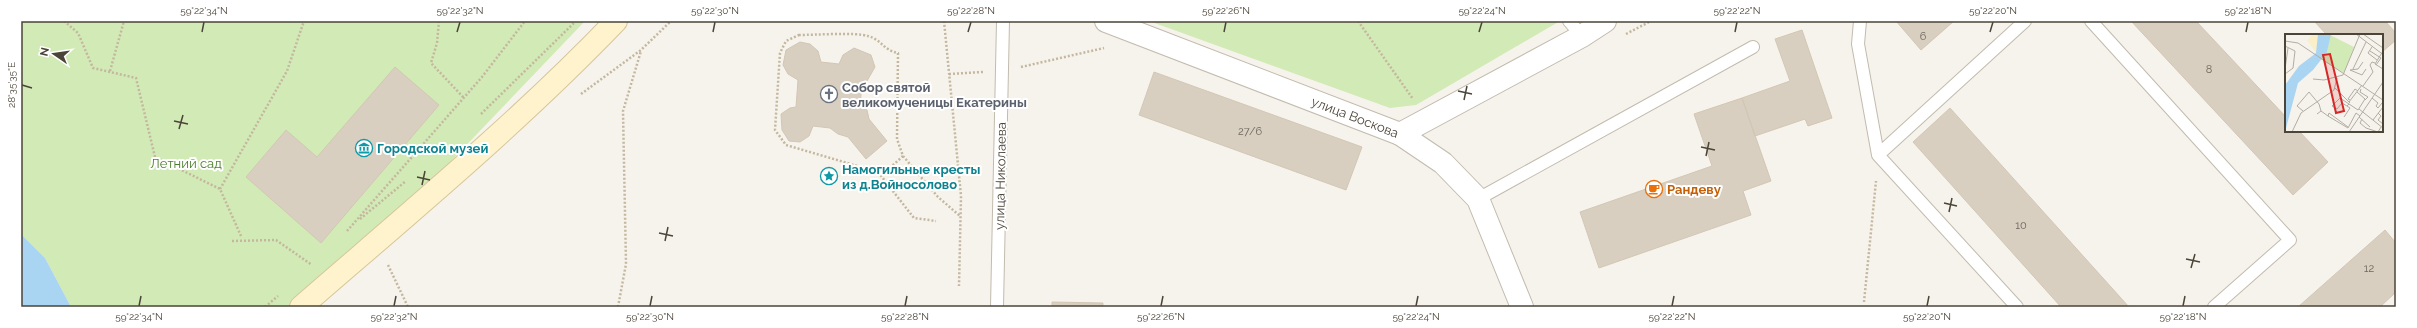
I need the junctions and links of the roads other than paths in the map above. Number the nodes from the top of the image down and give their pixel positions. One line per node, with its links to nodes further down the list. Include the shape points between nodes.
1 (616, 21): 13 (main road, via 471,159)
2 (1003, 21): 14 (lane, улица Николаева)
3 (1106, 21): 10 (street, улица Воскова)
4 (1605, 21): 8 (street)
5 (1860, 21): 11 (lane, via 1858,44)
6 (2025, 21): 11 (lane)
7 (2092, 21): 17 (lane, via 2290,240)
8 (1575, 29): 10 (street)
9 (1753, 47): 12 (lane)
10 (1400, 134): 12 (street, улица Воскова, via 1443,163)
11 (1878, 155): 16 (lane)
12 (1478, 199): 15 (street, улица Воскова)
13 (301, 307)
14 (998, 307)
15 (1522, 307)
16 (2017, 307)
17 (2214, 307)

